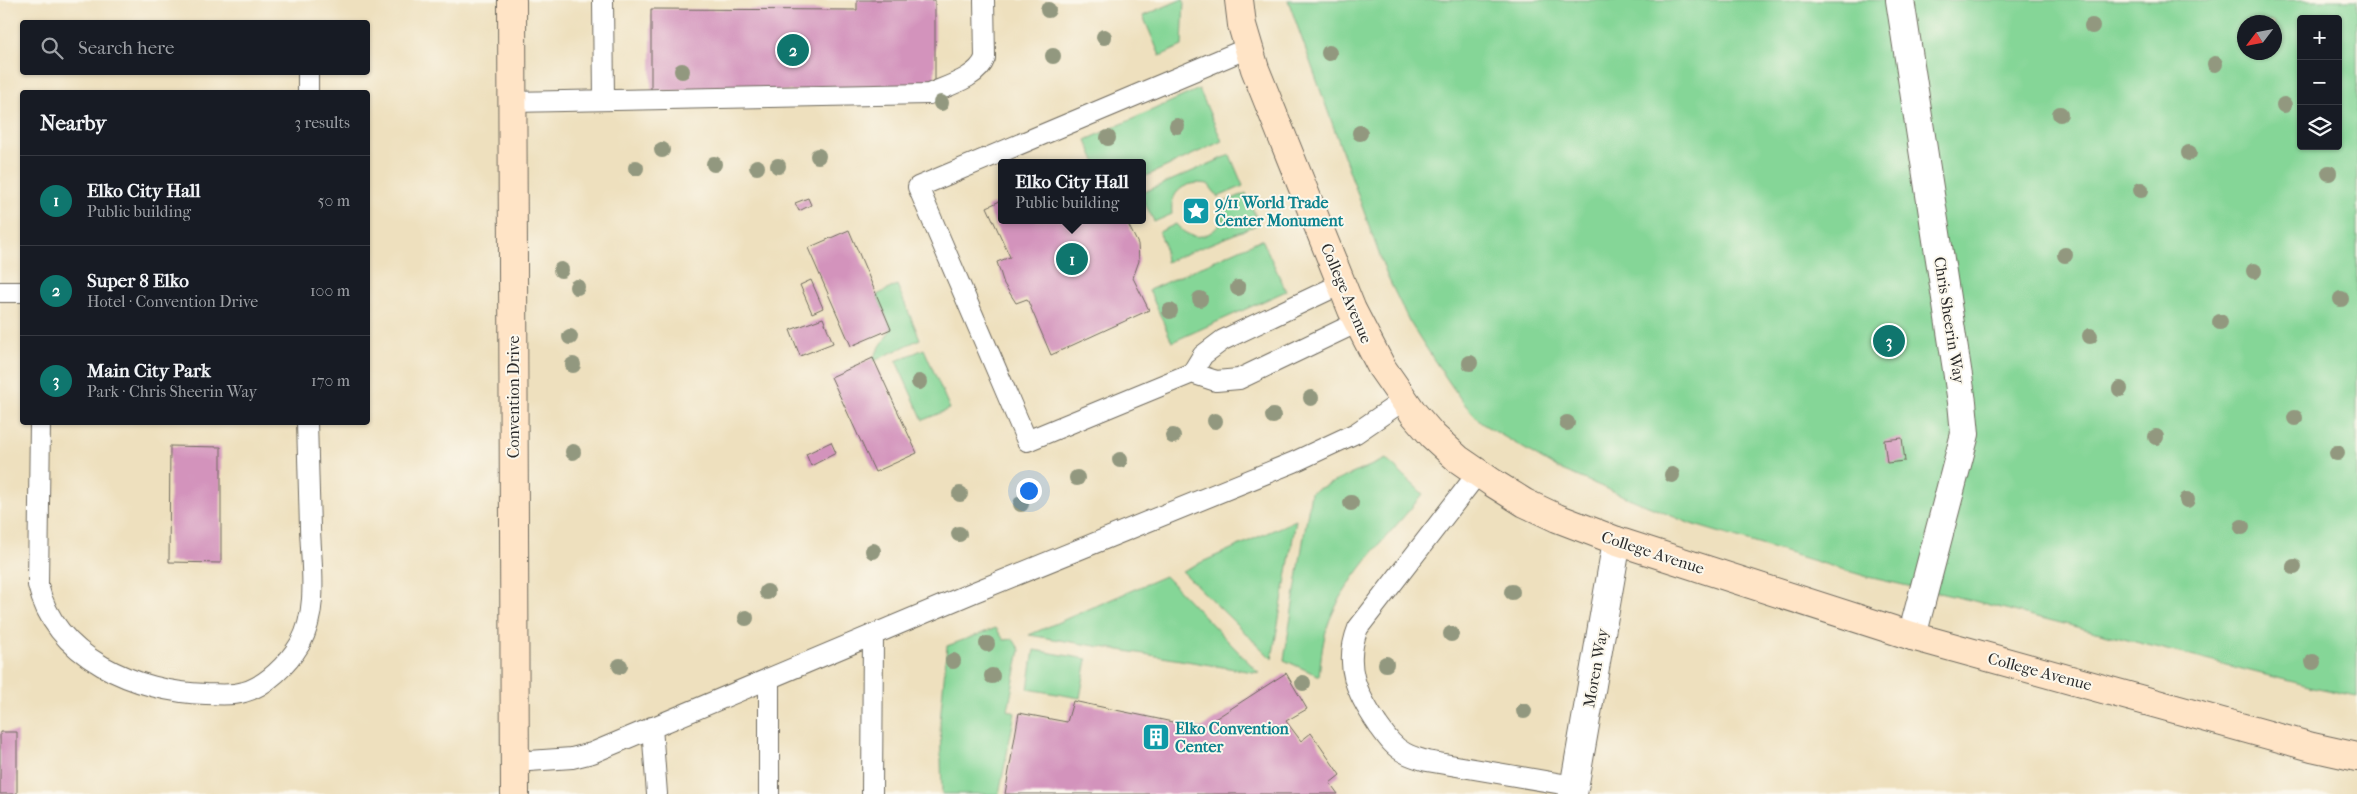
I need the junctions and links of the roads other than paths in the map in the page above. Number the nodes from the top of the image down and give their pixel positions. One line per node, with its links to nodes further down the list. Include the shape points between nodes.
1 (512, 0): 10 (street, Convention Drive)
2 (603, 0): 9 (lane)
3 (984, 0): 9 (lane, via 983,64 964,78 929,94)
4 (1238, 0): 6 (street, College Avenue)
5 (1900, 0): 22 (street, Chris Sheerin Way, via 1965,434)
6 (1248, 48): 11 (street, College Avenue); 15 (lane, via 918,187 1027,441)
7 (308, 75): 8 (lane)
8 (308, 90)
9 (604, 99): 10 (lane)
10 (512, 102): 26 (street, Convention Drive)
11 (1341, 284): 14 (street, College Avenue); 15 (lane, via 1223,340 1203,355)
12 (0, 292): 13 (lane)
13 (20, 292)
14 (1358, 322): 15 (lane, via 1239,379 1216,381); 16 (street, College Avenue, via 1382,368)
15 (1192, 373)
16 (1404, 400): 19 (street, College Avenue, via 1433,436); 21 (lane, via 1356,433 1294,462)
17 (40, 425): 18 (lane, via 38,585 51,618 65,638 91,659 132,681 190,694 242,693 264,682 299,646 305,634 312,598)
18 (307, 425)
19 (1478, 473): 20 (street, College Avenue, via 1525,504); 27 (lane, via 1358,628 1350,660 1352,675 1377,724 1394,746 1404,753 1427,761)
20 (1617, 541): 22 (street, College Avenue); 27 (street, Moren Way)
21 (873, 634): 23 (lane); 31 (lane)
22 (1912, 636): 25 (street, College Avenue)
23 (768, 678): 24 (lane); 30 (lane)
24 (652, 727): 26 (lane, via 582,756); 29 (lane)
25 (2357, 757)
26 (515, 762): 28 (street, Convention Drive)
27 (1574, 790)
28 (516, 794)
29 (657, 794)
30 (769, 794)
31 (872, 794)

